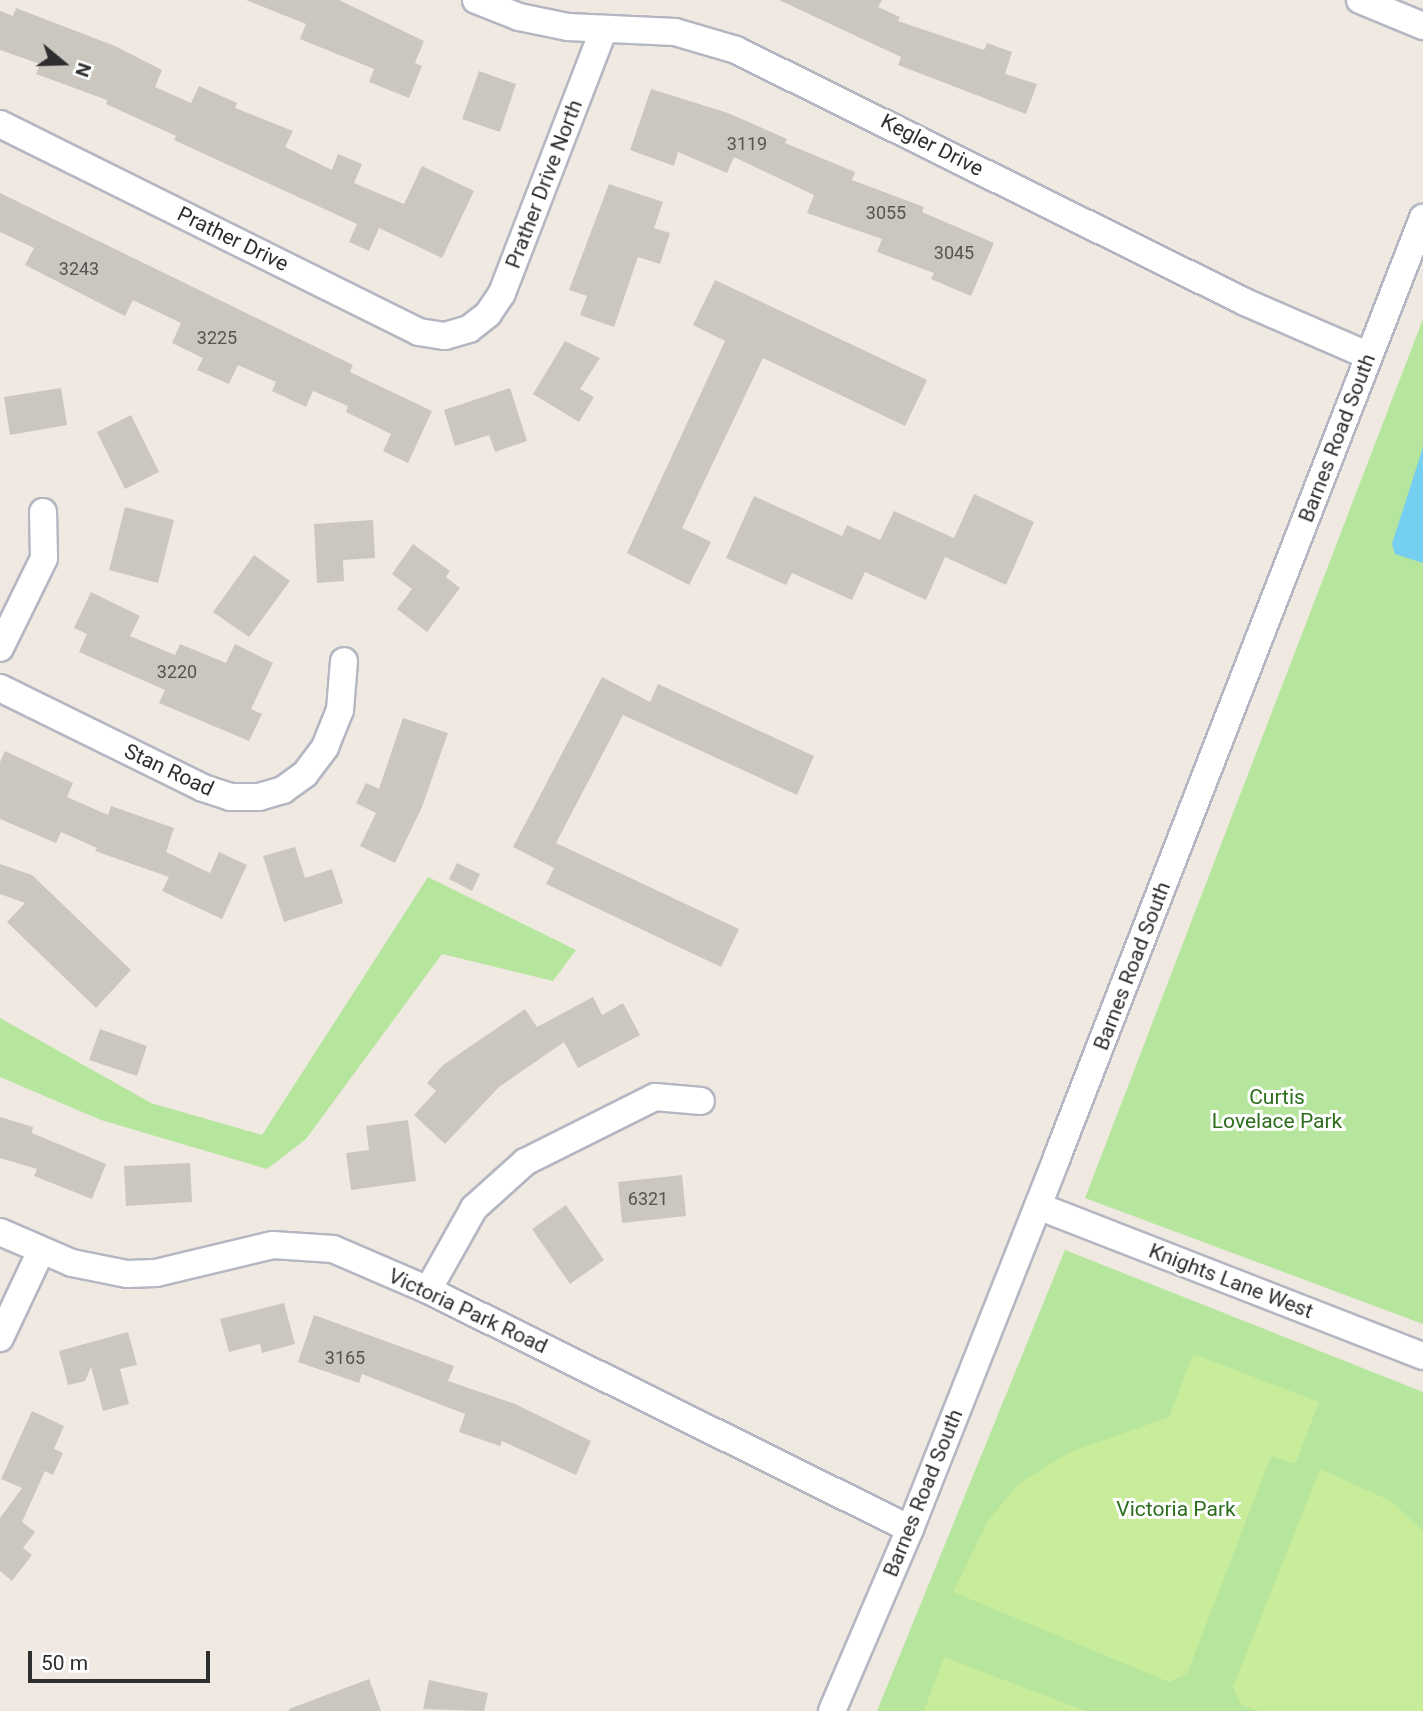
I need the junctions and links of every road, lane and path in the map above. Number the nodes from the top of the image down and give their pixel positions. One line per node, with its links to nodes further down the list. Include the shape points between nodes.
1 (476, 0): 4 (street, Kegler Drive, via 519,17)
2 (1360, 0): 3 (street)
3 (1423, 26)
4 (604, 29): 7 (street, Prather Drive North, via 502,293 488,314); 8 (street, Kegler Drive, via 675,33 736,50 1245,302)
5 (0, 124): 7 (street, Prather Drive, via 419,332 445,336)
6 (1423, 218): 8 (street, Barnes Road South)
7 (469, 329)
8 (1369, 356): 14 (street, Barnes Road South)
9 (43, 512): 10 (street, via 44,558)
10 (0, 648)
11 (344, 661): 12 (street, Stan Road, via 340,709 325,747 305,774 283,790 258,797 230,797 203,788)
12 (0, 688)
13 (701, 1101): 17 (street, via 655,1097 525,1162 474,1208)
14 (1038, 1206): 19 (street, Knights Lane West); 20 (street, Barnes Road South)
15 (0, 1232): 16 (street, Victoria Park Road)
16 (41, 1251): 17 (street, Victoria Park Road, via 72,1263 127,1274 156,1273 234,1251 305,1245 333,1250); 18 (street)
17 (428, 1290): 20 (street, Victoria Park Road)
18 (0, 1338)
19 (1423, 1356)
20 (910, 1529): 21 (street, Barnes Road South)
21 (832, 1711)

